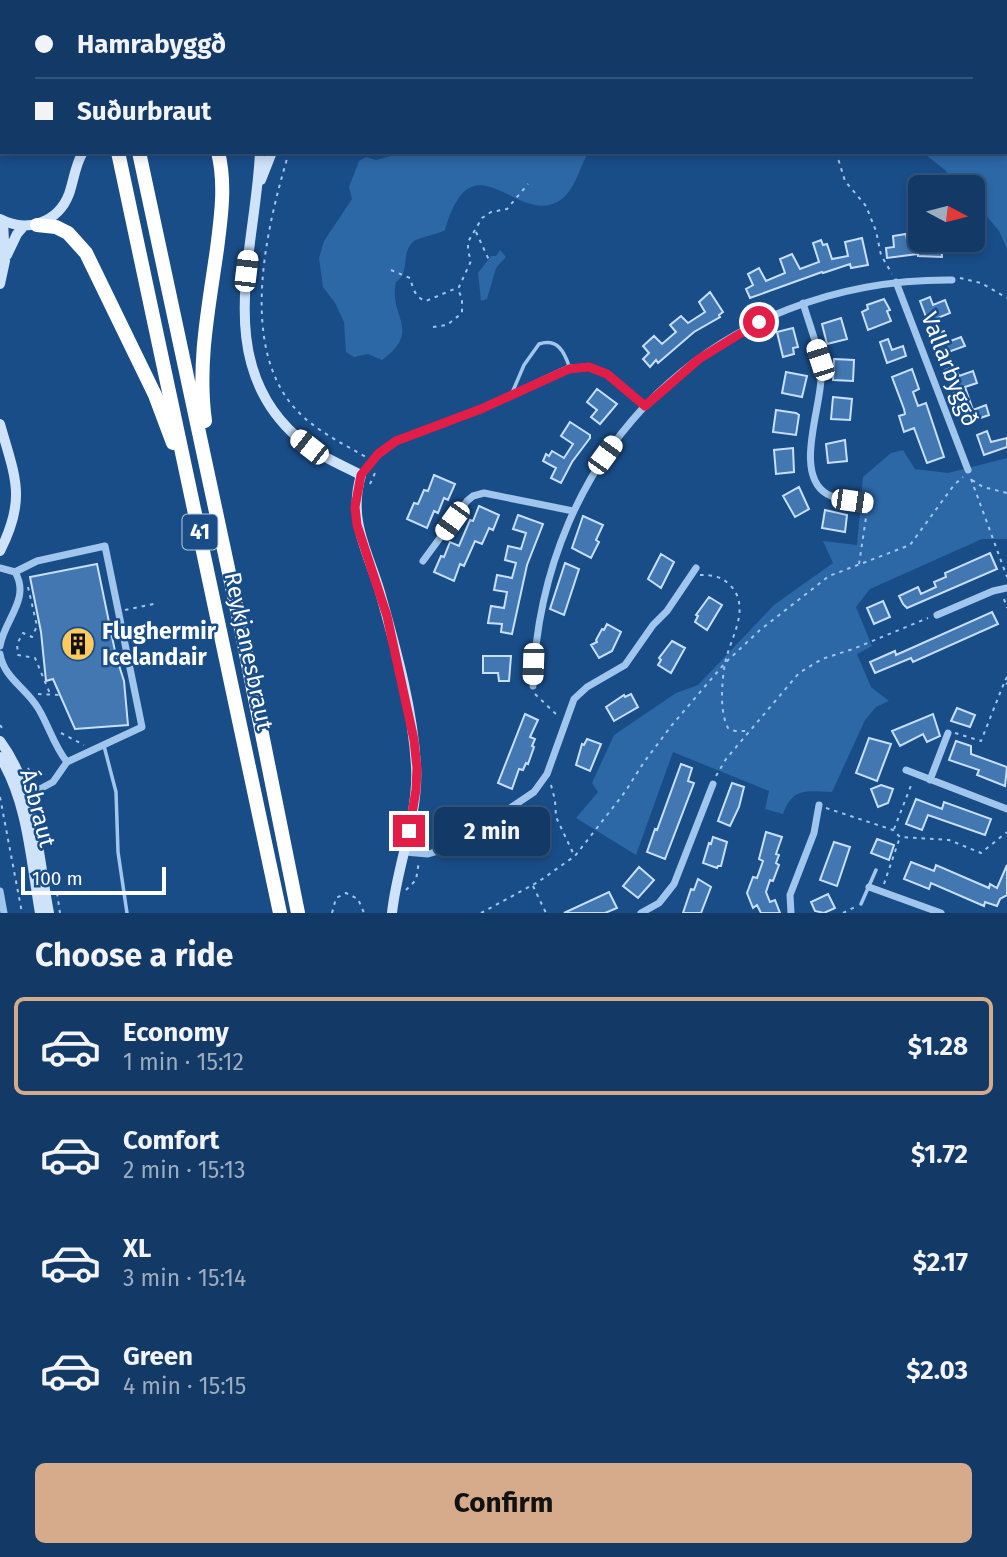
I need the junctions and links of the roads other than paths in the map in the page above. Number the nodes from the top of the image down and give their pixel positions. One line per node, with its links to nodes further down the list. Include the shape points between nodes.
1 (82, 154): 9 (street, via 61,208 51,218)
2 (118, 154): 34 (highway, Reykjanesbraut / 41)
3 (139, 154): 31 (highway, Reykjanesbraut / 41)
4 (218, 154): 31 (highway, via 222,207 204,345 202,403)
5 (260, 154): 7 (street)
6 (271, 154): 7 (street)
7 (259, 185): 21 (street, via 246,271 246,334 252,369 265,400 296,437)
8 (1, 220): 9 (street); 10 (street)
9 (31, 225): 10 (street, via 17,234); 34 (highway, via 68,233 86,253 155,395 171,434 212,622)
10 (5, 261): 13 (street)
11 (952, 280): 12 (street)
12 (896, 282): 14 (street); 20 (street, Vallarbyggð)
13 (0, 284)
14 (803, 303): 17 (street, via 718,345); 22 (street, via 822,374 811,433 817,482 822,491 836,498)
15 (569, 369): 16 (street); 16 (lane, via 561,348 539,344); 17 (street, via 589,367 607,374)
16 (512, 394): 21 (street, via 396,441)
17 (645, 406): 23 (street, via 605,455)
18 (0, 424): 19 (street)
19 (5, 457): 24 (street, via 17,485 17,504)
20 (968, 470)
21 (361, 475): 47 (street, via 357,525 391,632 414,740 416,790)
22 (869, 503)
23 (573, 511): 25 (street, via 476,494); 35 (street, via 543,596)
24 (0, 551)
25 (423, 561)
26 (0, 568): 28 (street)
27 (696, 568): 47 (street, via 625,666 578,694 547,774 534,792 452,847 428,854)
28 (15, 572): 32 (street, via 20,588 18,605); 38 (street, via 37,561 105,546 142,727)
29 (1007, 590): 30 (street, via 993,591)
30 (937, 615)
31 (241, 629): 57 (highway, Reykjanesbraut / 41)
32 (0, 646)
33 (0, 654): 40 (street, via 6,672 38,708)
34 (232, 680): 56 (highway, Reykjanesbraut / 41)
35 (533, 686)
36 (948, 733): 42 (street)
37 (0, 741): 44 (street, Ásbraut)
38 (104, 746): 40 (street); 55 (lane, via 116,792)
39 (0, 757): 53 (street, Ásbraut, via 19,804)
40 (67, 762): 44 (street, via 53,782)
41 (906, 770): 42 (street)
42 (930, 779): 46 (street)
43 (713, 784): 59 (street, via 674,884 659,904)
44 (27, 792): 54 (street, Ásbraut)
45 (819, 805): 60 (street, via 814,833 790,895)
46 (1007, 808)
47 (405, 852): 58 (street)
48 (876, 870): 49 (lane)
49 (869, 887): 51 (lane); 61 (street)
50 (0, 891): 52 (street)
51 (861, 904)
52 (4, 913)
53 (40, 913)
54 (49, 913)
55 (127, 913)
56 (280, 913)
57 (298, 913)
58 (392, 913)
59 (641, 913)
60 (791, 913)
61 (941, 913)

